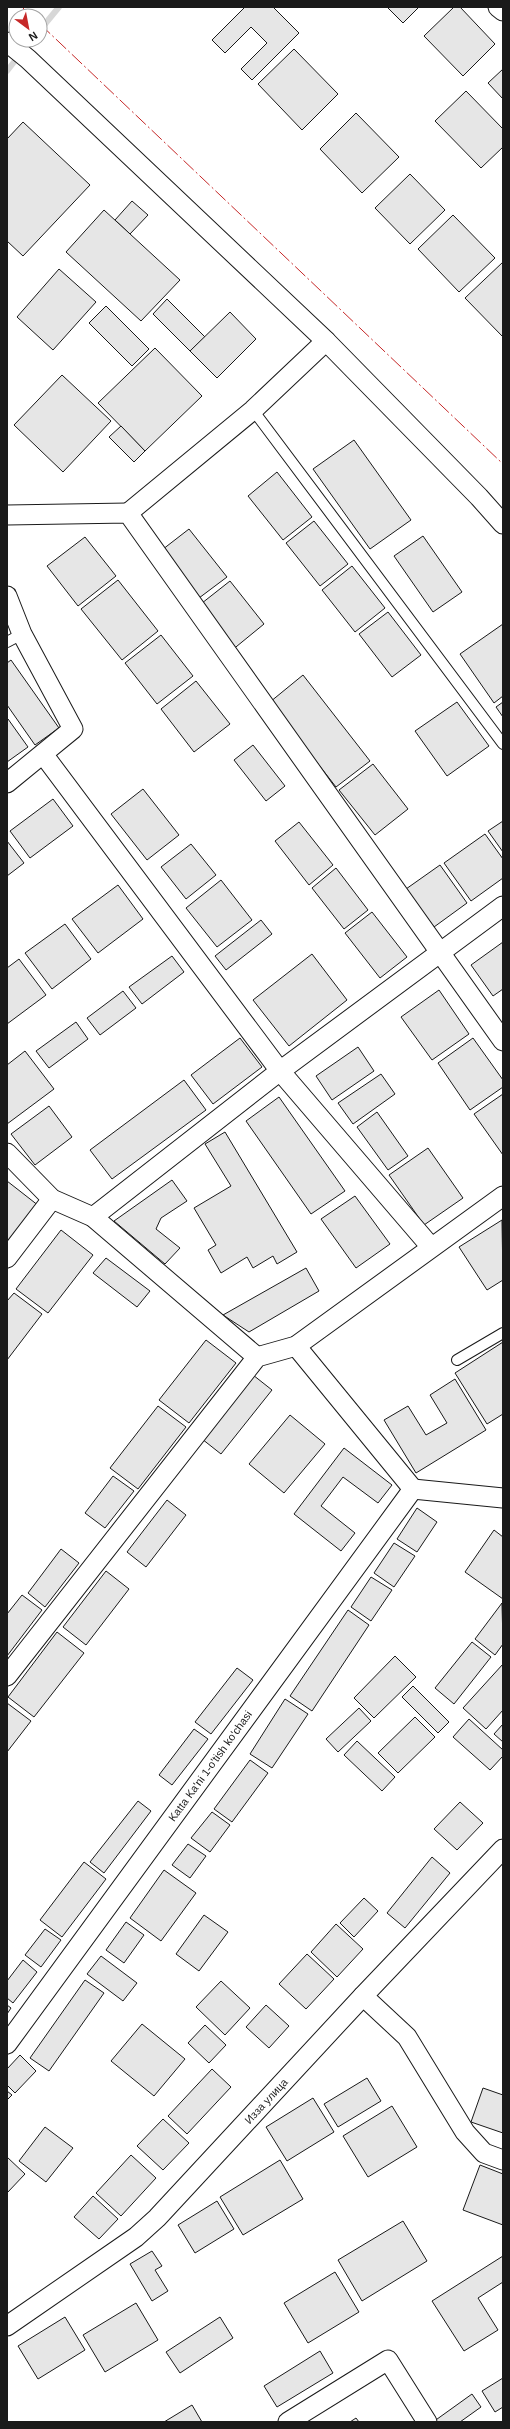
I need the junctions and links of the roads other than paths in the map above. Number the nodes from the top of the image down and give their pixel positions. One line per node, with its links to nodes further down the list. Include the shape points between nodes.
1 (498, 7): 2 (street)
2 (503, 11)
3 (16, 48): 4 (street)
4 (326, 341): 5 (street); 8 (street)
5 (252, 410): 6 (street); 11 (lane)
6 (128, 513): 7 (street); 15 (street)
7 (7, 515)
8 (503, 524)
9 (7, 596): 10 (street)
10 (15, 638): 12 (street, via 73,729)
11 (503, 744)
12 (43, 754): 13 (street); 17 (street)
13 (7, 783)
14 (503, 906): 15 (street)
15 (440, 953): 16 (street); 17 (street)
16 (503, 1041)
17 (280, 1071): 21 (street); 22 (street)
18 (7, 1153): 20 (street)
19 (503, 1196): 22 (street)
20 (52, 1199): 21 (street); 23 (street)
21 (93, 1217): 26 (street)
22 (431, 1247): 25 (street)
23 (7, 1258)
24 (503, 1333): 27 (lane)
25 (296, 1346): 26 (street); 28 (street)
26 (257, 1357): 30 (street)
27 (457, 1360)
28 (413, 1488): 29 (street); 33 (street, Katta Ka'ni 1-o'tish ko'chasi)
29 (503, 1498)
30 (7, 1676)
31 (503, 1849): 32 (street, Изза улица)
32 (363, 1996): 34 (street, via 407,2037 465,2132 484,2153); 35 (street, Изза улица, via 157,2218 136,2237)
33 (7, 2044)
34 (503, 2160)
35 (7, 2326)
36 (288, 2422): 37 (street, via 388,2360)
37 (427, 2422)

